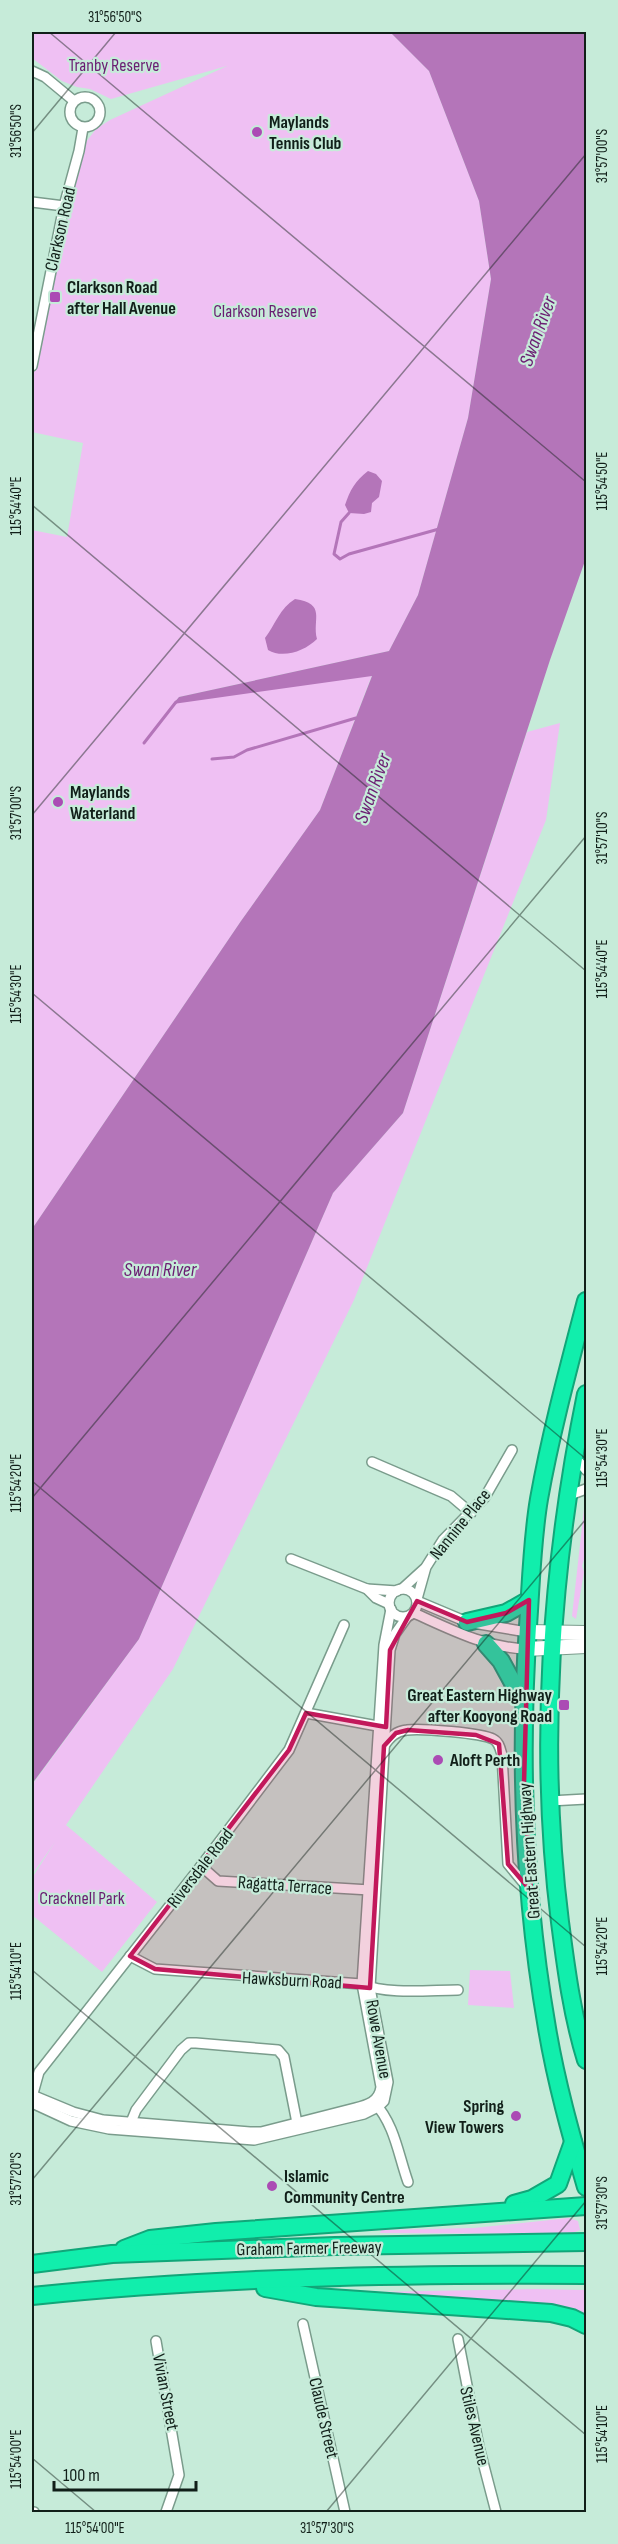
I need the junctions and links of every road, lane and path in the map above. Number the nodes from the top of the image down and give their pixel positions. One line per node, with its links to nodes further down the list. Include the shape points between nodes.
1 (32, 71): 2 (street)
2 (74, 101): 3 (street, via 70,117); 3 (street, via 85,97 99,106 97,122)
3 (83, 128): 5 (street, Clarkson Road)
4 (32, 202): 5 (street)
5 (64, 206): 6 (street, Clarkson Road)
6 (32, 366)
7 (586, 1300): 21 (highway, Great Eastern Highway, via 539,1502)
8 (586, 1394): 10 (highway, Great Eastern Highway)
9 (512, 1450): 15 (street, Nannine Place, via 489,1491)
10 (574, 1456): 12 (street); 14 (highway, Great Eastern Highway)
11 (372, 1462): 15 (street, via 451,1496)
12 (586, 1470)
13 (586, 1490): 14 (street)
14 (567, 1496): 28 (highway, Great Eastern Highway)
15 (471, 1513): 17 (street, Nannine Place, via 443,1540)
16 (291, 1559): 18 (street)
17 (426, 1568): 19 (street, Nannine Place); 20 (street, Nannine Place)
18 (367, 1589): 19 (street); 22 (street)
19 (400, 1590): 20 (street, via 411,1591); 22 (street, via 391,1596)
20 (417, 1600): 23 (street); 24 (street)
21 (529, 1600): 24 (highway, via 506,1613); 27 (highway, Great Eastern Highway)
22 (390, 1607): 23 (street, via 397,1616); 33 (street, Rowe Avenue, via 384,1639)
23 (410, 1615): 29 (street); 33 (street, Rowe Avenue, via 395,1634 390,1650)
24 (467, 1622): 27 (street)
25 (344, 1625): 32 (street, Riversdale Road)
26 (586, 1633): 28 (street)
27 (527, 1641): 28 (street); 29 (street, via 503,1648); 31 (highway, Great Eastern Highway)
28 (553, 1641): 30 (street); 36 (highway, Great Eastern Highway)
29 (486, 1644): 31 (highway, via 501,1661)
30 (586, 1646)
31 (524, 1704): 39 (highway, Great Eastern Highway)
32 (306, 1713): 33 (street); 37 (street, Riversdale Road, via 289,1750)
33 (382, 1727): 34 (street, Rowe Avenue); 38 (street, Rowe Avenue)
34 (384, 1746): 38 (street, Rowe Avenue); 39 (street, via 396,1733 408,1730 493,1738 502,1755 508,1864)
35 (586, 1798): 36 (street)
36 (550, 1801): 43 (highway, Great Eastern Highway, via 564,1951)
37 (201, 1866): 38 (street, Ragatta Terrace, via 218,1881); 40 (street, Riversdale Road)
38 (370, 1890): 41 (street, Rowe Avenue)
39 (531, 1891): 49 (highway, Great Eastern Highway, via 547,2029)
40 (130, 1956): 41 (street, Hawksburn Road, via 155,1969); 44 (street, Riversdale Road, via 39,2072)
41 (366, 1986): 42 (street, Hawksburn Road); 46 (street, Rowe Avenue, via 381,2087)
42 (458, 1990)
43 (586, 2060)
44 (32, 2095): 48 (street, Rowe Avenue)
45 (32, 2103): 48 (street, Rowe Avenue, via 70,2121)
46 (376, 2104): 47 (street, Rowe Avenue, via 364,2114); 50 (street, via 391,2125)
47 (298, 2125): 48 (street, Rowe Avenue, via 254,2140); 48 (street, via 284,2057 278,2050 189,2043 136,2110)
48 (129, 2128)
49 (573, 2141): 51 (highway, Great Eastern Highway); 53 (highway, via 558,2184 532,2199)
50 (408, 2181)
51 (586, 2187)
52 (586, 2206): 53 (highway)
53 (482, 2213): 55 (highway, via 150,2239)
54 (584, 2242): 55 (highway, Graham Farmer Freeway)
55 (112, 2254): 56 (highway, Graham Farmer Freeway)
56 (32, 2264)
57 (586, 2275): 58 (highway, Graham Farmer Freeway, via 410,2276)
58 (235, 2283): 59 (highway, Graham Farmer Freeway); 61 (highway, via 316,2297 551,2313)
59 (32, 2296)
60 (303, 2324): 65 (street, Claude Street)
61 (586, 2325)
62 (458, 2339): 66 (street, Stiles Avenue)
63 (156, 2341): 64 (street, Vivian Street, via 179,2475)
64 (166, 2512)
65 (345, 2512)
66 (496, 2512)

